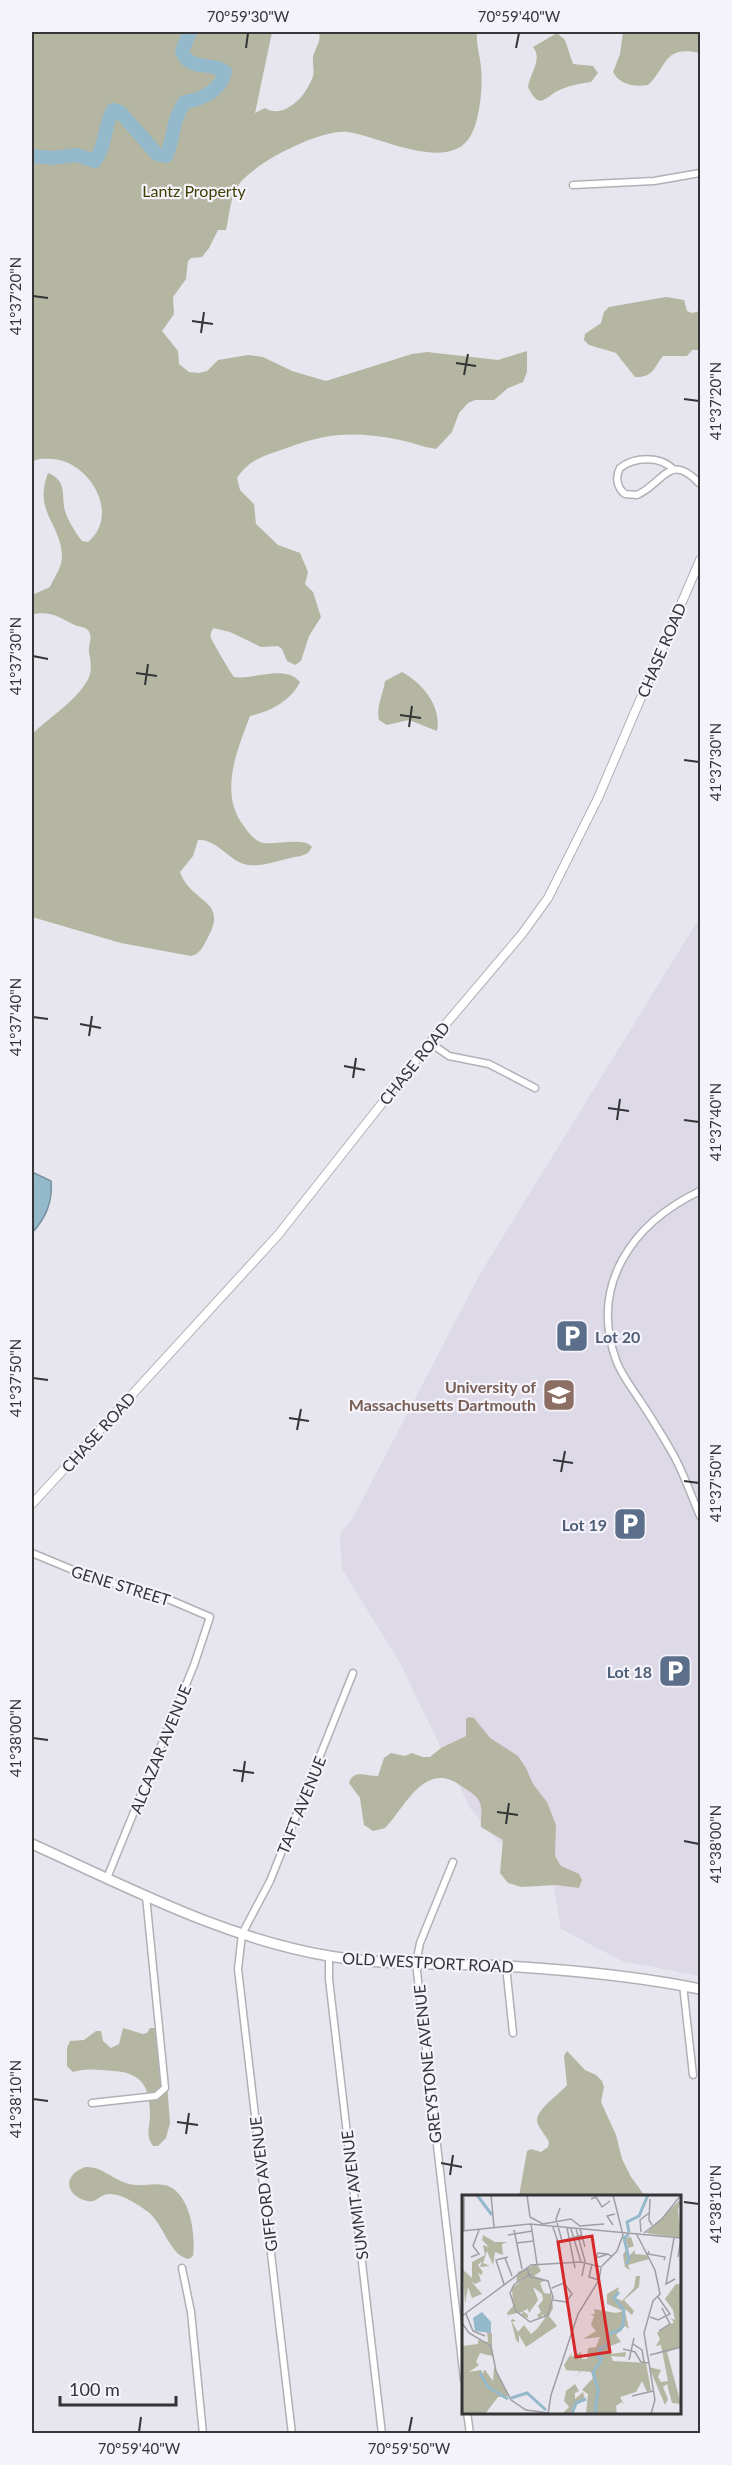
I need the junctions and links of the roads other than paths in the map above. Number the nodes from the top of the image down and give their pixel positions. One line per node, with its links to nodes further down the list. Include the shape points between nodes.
1 (700, 173): 2 (street, via 654,181)
2 (573, 185)
3 (674, 470): 3 (street, via 638,494 625,494 618,485 620,468 636,459 658,462); 4 (street, via 685,471)
4 (700, 484)
5 (700, 560): 6 (street, CHASE ROAD, via 598,798 548,898 493,970)
6 (429, 1042): 7 (street, via 449,1056 485,1063); 9 (street, CHASE ROAD, via 278,1235)
7 (535, 1088)
8 (700, 1191): 10 (street, via 675,1204 633,1240 616,1270 608,1318 616,1361 676,1461)
9 (32, 1504)
10 (700, 1514)
11 (32, 1553): 12 (street, GENE STREET)
12 (210, 1617): 16 (street, ALCAZAR AVENUE)
13 (353, 1673): 18 (street, TAFT AVENUE, via 270,1881)
14 (32, 1844): 16 (main road, OLD WESTPORT ROAD)
15 (453, 1862): 20 (street, via 420,1943)
16 (107, 1878): 17 (main road, OLD WESTPORT ROAD)
17 (146, 1896): 18 (main road, OLD WESTPORT ROAD); 26 (street, via 165,2088 156,2096)
18 (242, 1934): 19 (main road, OLD WESTPORT ROAD); 31 (street, GIFFORD AVENUE, via 238,1969)
19 (329, 1956): 20 (main road, OLD WESTPORT ROAD); 32 (street, SUMMIT AVENUE)
20 (416, 1963): 21 (main road, OLD WESTPORT ROAD); 28 (street, GREYSTONE AVENUE)
21 (506, 1966): 22 (main road, OLD WESTPORT ROAD); 24 (street)
22 (683, 1986): 23 (main road, OLD WESTPORT ROAD); 25 (street)
23 (700, 1989)
24 (513, 2033)
25 (693, 2075)
26 (92, 2103)
27 (182, 2268): 30 (street, via 191,2312)
28 (462, 2362)
29 (467, 2414): 33 (street)
30 (203, 2433)
31 (292, 2433)
32 (382, 2433)
33 (470, 2433)

